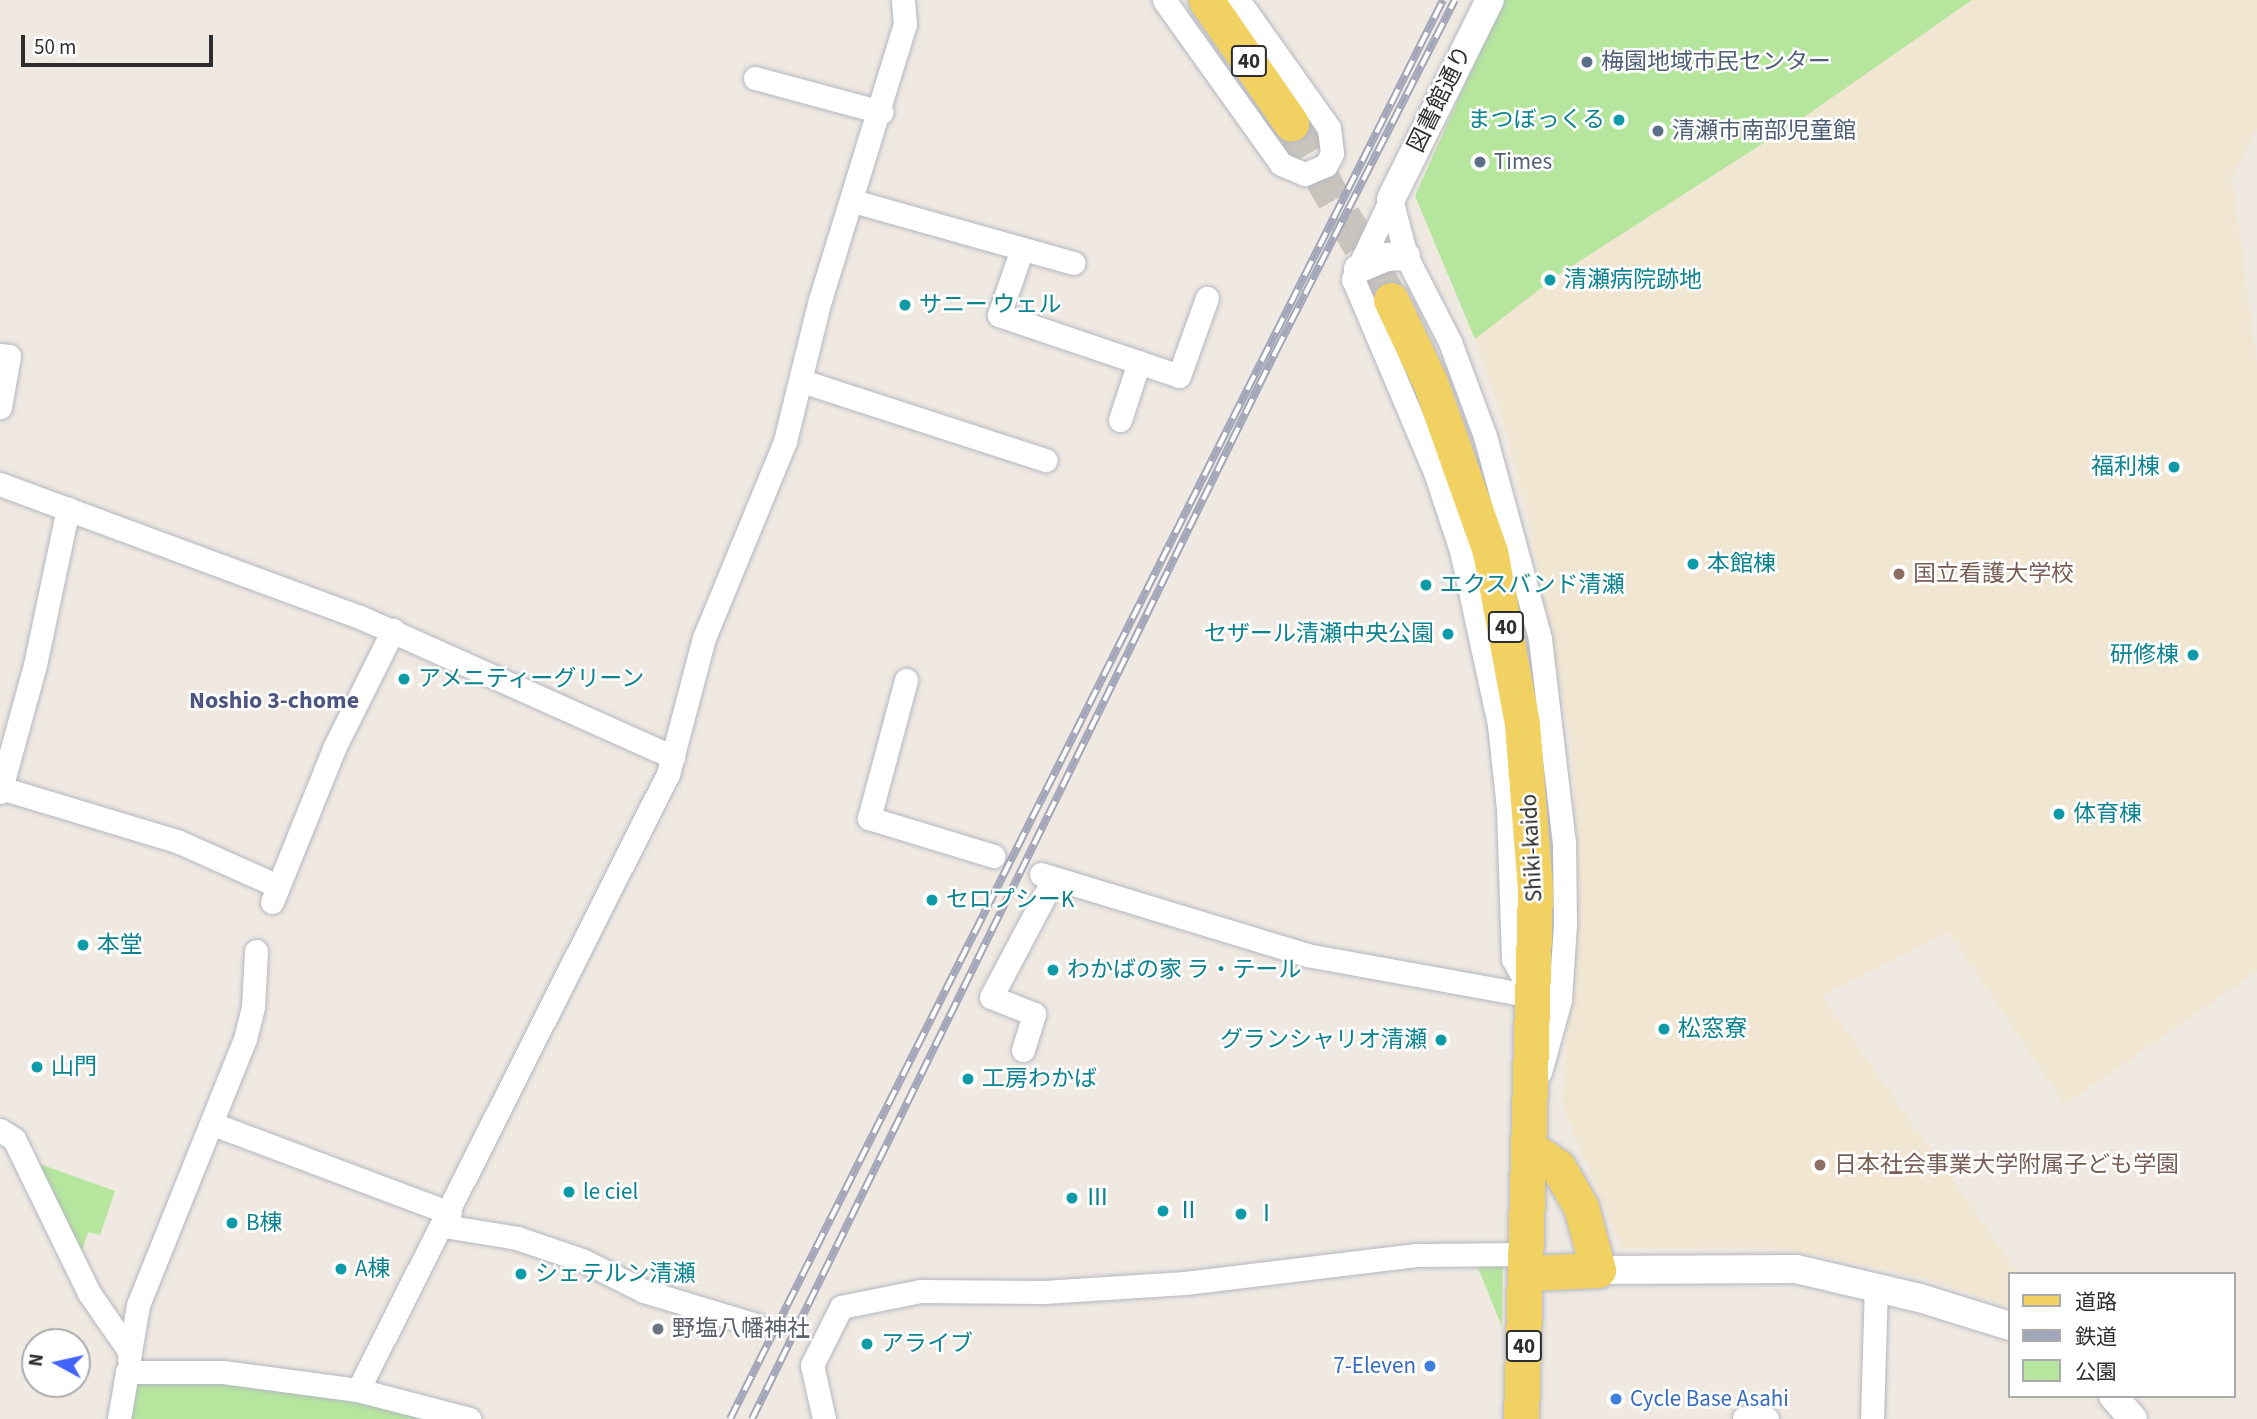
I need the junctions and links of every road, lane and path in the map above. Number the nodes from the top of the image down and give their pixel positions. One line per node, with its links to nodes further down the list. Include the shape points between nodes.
1 (903, 0): 7 (street, via 905,24)
2 (1164, 0): 4 (street, via 1281,164 1305,174 1326,165 1332,153 1329,128)
3 (1206, 0): 8 (main road, 40)
4 (1238, 0)
5 (1490, 0): 9 (street, 図書館通り)
6 (755, 78): 7 (street)
7 (881, 112): 10 (street)
8 (1291, 122)
9 (1391, 199): 12 (street); 14 (street)
10 (853, 201): 11 (street); 19 (street, via 820,300)
11 (1022, 249): 13 (street); 18 (street, via 999,315)
12 (1406, 256): 14 (street, via 1386,257); 33 (street, via 1450,342 1485,436 1540,639 1564,842 1565,924 1560,1000)
13 (1073, 263)
14 (1358, 269): 31 (street, via 1353,279 1435,472 1461,550 1499,725 1508,808 1513,959)
15 (1207, 298): 18 (street, via 1179,376)
16 (1391, 300): 31 (main road, Shiki-kaido / 40, via 1461,464 1490,551 1510,645 1532,810)
17 (0, 355): 20 (street, via 9,356)
18 (1139, 362): 21 (street)
19 (802, 381): 22 (street); 27 (street, via 785,441 704,638)
20 (0, 407)
21 (1120, 420)
22 (1045, 460)
23 (0, 484): 24 (street)
24 (68, 508): 25 (street); 28 (street, via 35,665)
25 (393, 631): 27 (street); 28 (street, via 335,746 275,894 177,841)
26 (905, 680): 29 (street, via 869,818)
27 (670, 766): 37 (street)
28 (1, 790)
29 (993, 856)
30 (256, 951): 34 (street, via 253,1007)
31 (1533, 996): 32 (street, via 1307,955 1047,877 991,998 1034,1014); 33 (main road, Shiki-kaido / 40)
32 (1023, 1050)
33 (1532, 1102): 36 (main road, Shiki-kaido / 40)
34 (213, 1124): 37 (street); 43 (street, via 138,1305)
35 (0, 1130): 43 (street, via 14,1139)
36 (1531, 1149): 38 (main road, Shiki-kaido / 40); 39 (main road, via 1558,1167 1581,1207)
37 (447, 1219): 41 (street, via 582,1260 644,1291); 44 (street)
38 (1528, 1263): 39 (main road); 49 (street, via 1418,1255 1185,1283 1044,1292 920,1291 841,1307 812,1365); 50 (main road, Shiki-kaido / 40)
39 (1598, 1270): 40 (street, via 1768,1266)
40 (1876, 1288): 42 (street); 52 (street)
41 (756, 1325)
42 (2008, 1325)
43 (128, 1362): 44 (street); 47 (street)
44 (358, 1390): 48 (street)
45 (2115, 1398): 53 (street)
46 (1744, 1418): 51 (street)
47 (118, 1419)
48 (469, 1419)
49 (824, 1419)
50 (1521, 1419)
51 (1767, 1419)
52 (1872, 1419)
53 (2133, 1419)

